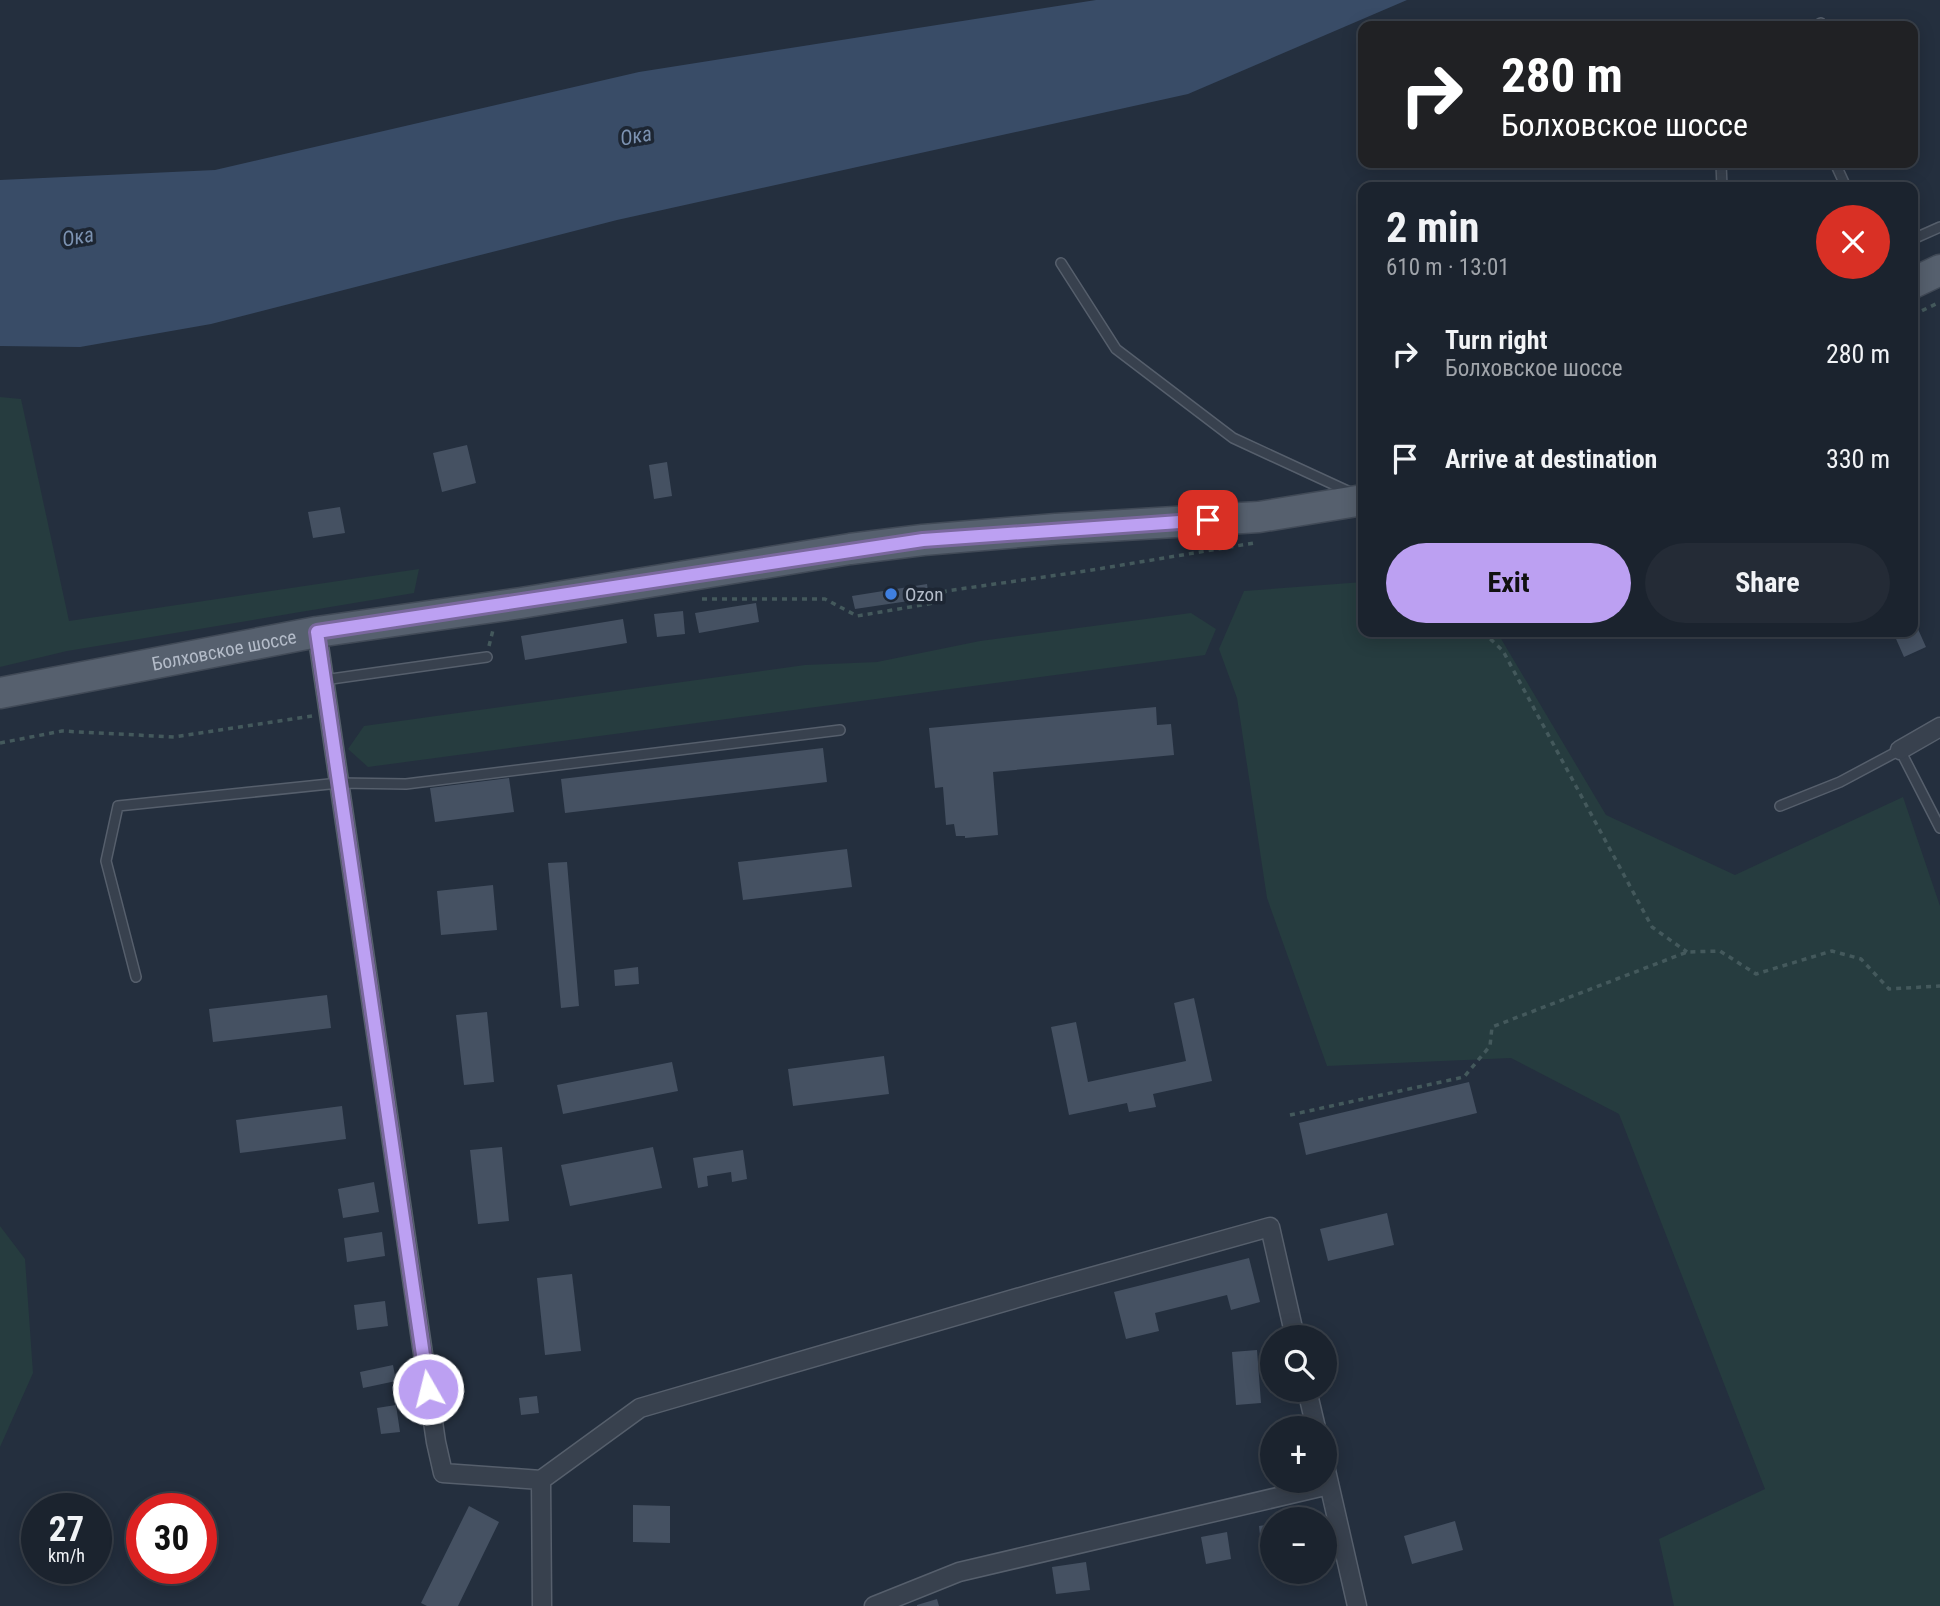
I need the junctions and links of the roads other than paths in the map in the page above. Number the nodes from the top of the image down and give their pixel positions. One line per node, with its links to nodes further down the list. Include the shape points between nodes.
1 (1940, 227): 2 (lane)
2 (1918, 237)
3 (1061, 263): 6 (lane, via 1116,349 1233,438)
4 (1940, 270): 5 (main road)
5 (1918, 281)
6 (1358, 497)
7 (1358, 500): 8 (main road, Болховское шоссе, via 1259,517 923,540)
8 (317, 632): 10 (street); 11 (main road, Болховское шоссе)
9 (487, 657): 10 (lane)
10 (324, 680): 15 (street)
11 (0, 693)
12 (1940, 727): 14 (street)
13 (841, 730): 15 (lane, via 406,784)
14 (1900, 750): 16 (lane); 17 (lane)
15 (339, 783): 18 (lane, via 118,806 106,861); 20 (street, via 443,1473)
16 (1780, 807)
17 (1940, 828)
18 (136, 977)
19 (1292, 1325): 20 (street, via 1270,1227 640,1408)
20 (541, 1480): 23 (street)
21 (1295, 1493): 24 (street, via 959,1572)
22 (1331, 1493): 25 (street)
23 (542, 1606)
24 (874, 1606)
25 (1357, 1606)

